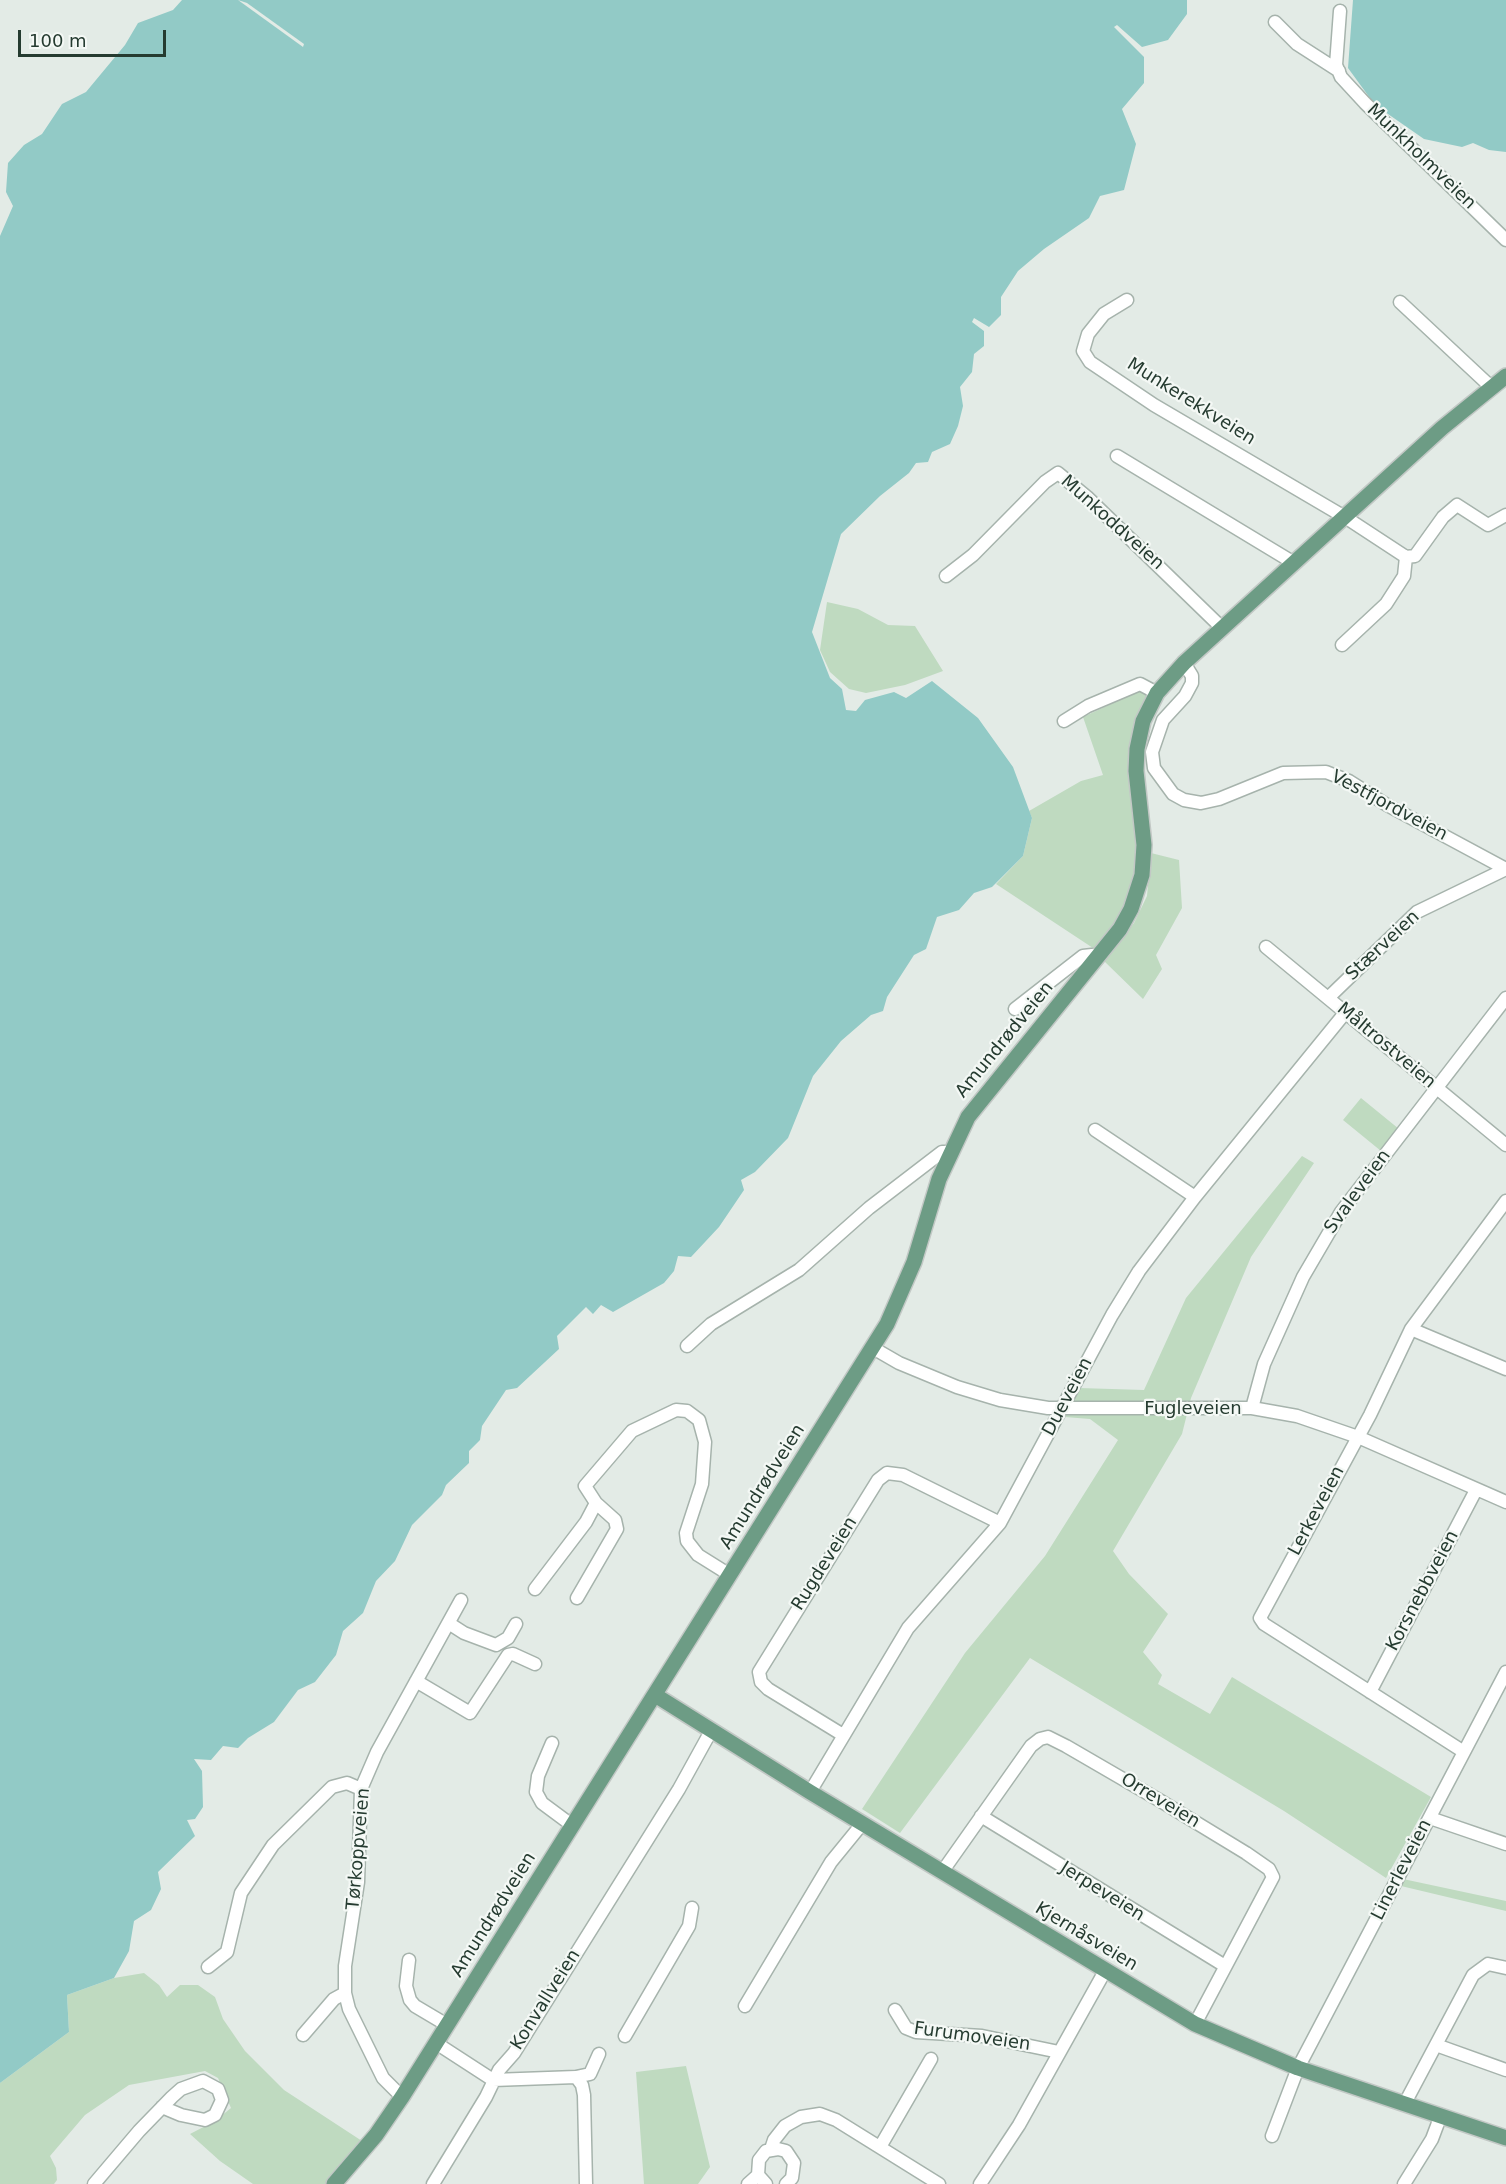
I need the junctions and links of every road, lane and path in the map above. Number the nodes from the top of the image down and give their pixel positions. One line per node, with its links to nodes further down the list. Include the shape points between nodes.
1 (1340, 11): 3 (street, via 1336,64)
2 (1275, 22): 3 (street, Munkholmveien, via 1297,44)
3 (1339, 71): 4 (street, Munkholmveien, via 1365,103)
4 (1506, 240)
5 (1127, 300): 11 (street, Munkerekkveien, via 1104,314 1088,334 1083,351 1090,362 1208,438)
6 (1400, 302): 8 (street)
7 (1506, 376): 8 (main road)
8 (1491, 387): 11 (main road)
9 (1117, 456): 13 (street)
10 (1506, 515): 12 (street, via 1488,525 1457,505 1443,517 1415,556)
11 (1344, 517): 12 (street, Munkerekkveien); 13 (main road)
12 (1406, 557): 16 (street, via 1407,569 1391,597)
13 (1294, 563): 15 (main road)
14 (946, 576): 15 (street, Munkoddveien, via 1058,473)
15 (1222, 628): 17 (main road)
16 (1342, 645)
17 (1184, 663): 18 (main road, Amundrødveien); 20 (street, Vestfjordveien, via 1192,683 1163,720 1152,752 1154,768 1173,794 1201,803 1284,772 1326,772)
18 (1157, 693): 19 (street, via 1140,684); 22 (main road, Amundrødveien, via 1143,721 1137,749 1144,845 1142,875 1120,930)
19 (1064, 721)
20 (1506, 869): 23 (street, Stærveien, via 1417,912)
21 (1266, 947): 23 (street, Måltrostveien)
22 (1098, 958): 25 (street, Amundrødveien, via 1083,956); 30 (main road, Amundrødveien, via 981,1099)
23 (1328, 998): 26 (street, Måltrostveien)
24 (1506, 998): 27 (street, Svaleveien)
25 (1016, 1009)
26 (1345, 1013): 27 (street, Måltrostveien); 31 (street, Dueveien)
27 (1437, 1089): 29 (street, Måltrostveien); 37 (street, Svaleveien, via 1355,1193 1310,1262 1264,1364)
28 (1095, 1130): 31 (street)
29 (1506, 1146)
30 (950, 1152): 34 (street, via 942,1152 798,1270 711,1324); 35 (main road, Amundrødveien, via 904,1288)
31 (1195, 1197): 38 (street, Dueveien, via 1130,1285)
32 (1506, 1201): 33 (street, Lerkeveien)
33 (1411, 1329): 36 (street); 39 (street, Lerkeveien)
34 (687, 1346)
35 (873, 1348): 38 (street, Fugleveien, via 957,1387 1000,1400); 44 (main road, Amundrødveien)
36 (1506, 1370)
37 (1252, 1408): 38 (street, Fugleveien); 39 (street, Fugleveien, via 1296,1416)
38 (1062, 1409): 43 (street, Dueveien)
39 (1358, 1437): 40 (street, Fugleveien); 53 (street, Lerkeveien, via 1260,1618)
40 (1476, 1490): 41 (street, Fugleveien); 53 (street, Korsnebbveien)
41 (1506, 1502)
42 (596, 1503): 44 (street, via 585,1486 632,1431 676,1410 687,1411 699,1420 705,1442 702,1484 686,1533 687,1541 698,1555); 45 (street); 46 (street, via 615,1520 617,1529)
43 (1000, 1523): 56 (street, Dueveien, via 908,1628); 56 (street, Rugdeveien, via 903,1475 887,1473 878,1480 759,1672 768,1689)
44 (730, 1575): 54 (main road, Amundrødveien)
45 (535, 1589)
46 (577, 1598)
47 (460, 1600): 48 (street, Tørkoppveien)
48 (450, 1624): 49 (street, via 496,1645 508,1638); 52 (street, Tørkoppveien)
49 (516, 1624)
50 (535, 1665): 52 (street, via 508,1654 470,1713)
51 (1506, 1672): 58 (street, Linerleveien)
52 (416, 1681): 59 (street, Tørkoppveien)
53 (1370, 1692): 58 (street, Lerkeveien)
54 (655, 1695): 55 (main road, Kjernåsveien); 64 (main road, Amundrødveien)
55 (711, 1731): 60 (main road, Kjernåsveien); 88 (street, Konvallveien, via 598,1919)
56 (843, 1735): 60 (street, Dueveien)
57 (552, 1743): 64 (street, via 538,1776 536,1792 542,1803)
58 (1464, 1752): 62 (street, Linerleveien)
59 (361, 1789): 70 (street, via 347,1783 332,1787 273,1845 242,1893 227,1952); 73 (street, Tørkoppveien, via 358,1882 345,1966)
60 (810, 1792): 63 (main road, Kjernåsveien)
61 (981, 1816): 66 (street, Orreveien); 69 (street, Jerpeveien); 69 (street, Orreveien, via 1031,1746 1048,1737 1246,1853 1269,1869 1273,1880)
62 (1430, 1818): 65 (street); 85 (street, Linerleveien)
63 (862, 1824): 66 (main road, Kjernåsveien); 74 (street, via 831,1862)
64 (573, 1826): 77 (main road, Amundrødveien)
65 (1506, 1844)
66 (942, 1872): 72 (main road, Kjernåsveien)
67 (692, 1908): 79 (street, via 689,1926)
68 (409, 1960): 77 (street, via 406,1986 410,2000)
69 (1225, 1966): 76 (street, Orreveien)
70 (208, 1967)
71 (1506, 1968): 81 (street, via 1488,1964 1477,1970)
72 (1105, 1971): 76 (main road, Kjernåsveien); 82 (street, Furumoveien)
73 (345, 1993): 78 (street, via 334,1999); 89 (street, Tørkoppveien, via 383,2078)
74 (745, 2006)
75 (895, 2010): 82 (street, Furumoveien, via 906,2028 916,2032 982,2036)
76 (1195, 2024): 85 (main road, Kjernåsveien)
77 (447, 2025): 80 (main road, Amundrødveien)
78 (303, 2035)
79 (624, 2036)
80 (436, 2043): 88 (street); 89 (main road, Amundrødveien)
81 (1436, 2045): 86 (street); 90 (street)
82 (1059, 2052): 104 (street, Furumoveien, via 1014,2134)
83 (599, 2054): 87 (street, via 590,2074)
84 (931, 2059): 95 (street)
85 (1298, 2068): 90 (main road, Kjernåsveien); 93 (street)
86 (1506, 2070)
87 (576, 2077): 88 (street, Konvallveien); 101 (street, via 584,2095)
88 (493, 2080): 100 (street, Konvallveien)
89 (402, 2097): 99 (main road, Amundrødveien)
90 (1405, 2103): 92 (main road, Kjernåsveien)
91 (162, 2107): 91 (street, via 205,2120 215,2115 222,2100 218,2089 203,2081 181,2089); 98 (street)
92 (1441, 2115): 94 (main road, Kjernåsveien); 105 (street, via 1432,2139)
93 (1272, 2136)
94 (1506, 2138)
95 (880, 2147): 96 (street, via 820,2114 791,2122 780,2131); 103 (street)
96 (771, 2149): 97 (street, via 759,2160); 102 (street, via 786,2151 794,2163 792,2178)
97 (758, 2181)
98 (94, 2184)
99 (334, 2184)
100 (433, 2184)
101 (586, 2184)
102 (786, 2184)
103 (939, 2184)
104 (980, 2184)
105 (1404, 2184)

